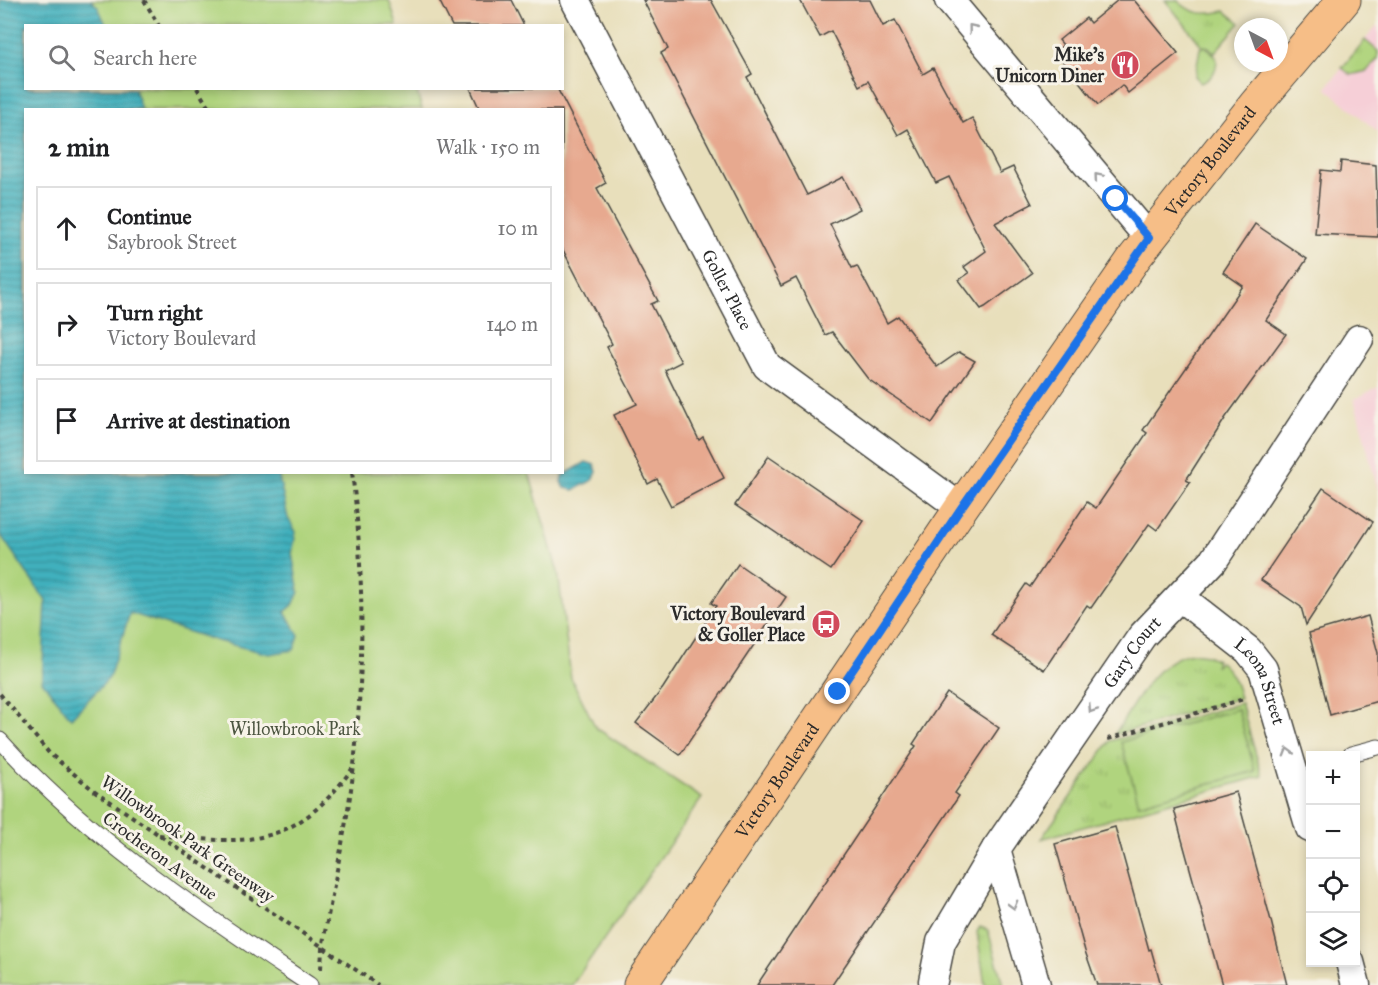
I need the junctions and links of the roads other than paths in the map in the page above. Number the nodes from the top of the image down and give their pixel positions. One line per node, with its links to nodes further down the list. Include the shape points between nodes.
1 (575, 0): 6 (street, Goller Place, via 767,366)
2 (950, 0): 4 (street, one-way to 2)
3 (1344, 0): 4 (main road, Victory Boulevard)
4 (1149, 238): 6 (main road, Victory Boulevard)
5 (1359, 339): 7 (street, Gary Court, via 1213,561)
6 (961, 508): 16 (main road, Victory Boulevard)
7 (1180, 597): 11 (street, Leona Street, one-way to 7, via 1263,669 1248,650); 12 (street, Gary Court, one-way to 12, via 1142,636)
8 (0, 740): 15 (lane, Crocheron Avenue, via 87,826)
9 (1378, 747): 10 (lane)
10 (1360, 752)
11 (1306, 811)
12 (996, 849): 14 (street, Gary Court, via 941,942); 17 (street, one-way to 17)
13 (1351, 967): 18 (street)
14 (933, 981)
15 (310, 985)
16 (640, 985)
17 (1036, 985)
18 (1356, 985)

